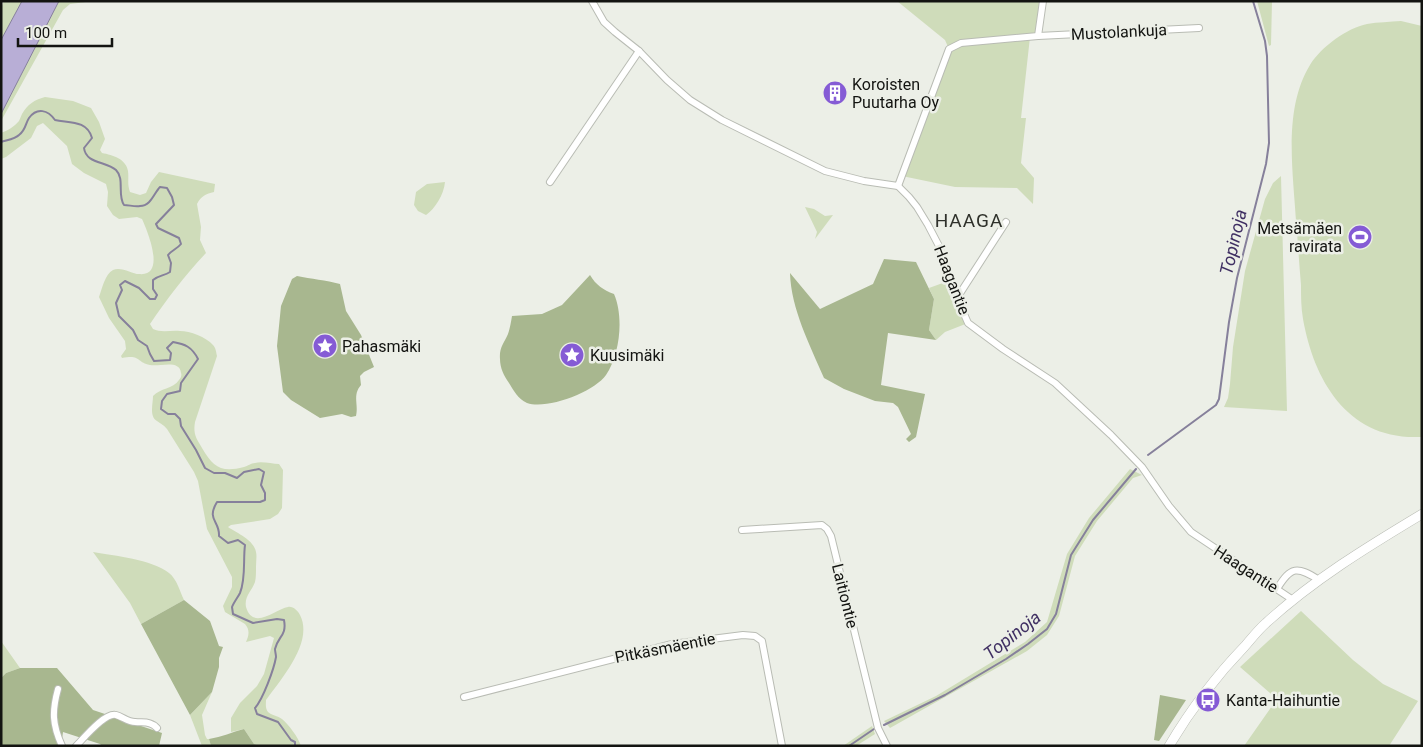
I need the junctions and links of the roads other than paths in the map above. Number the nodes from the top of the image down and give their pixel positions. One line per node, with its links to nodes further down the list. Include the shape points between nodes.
1 (592, 1): 5 (street, via 604,22)
2 (1043, 1): 4 (street)
3 (1199, 28): 4 (street, Mustolankuja)
4 (1038, 36): 7 (street, Mustolankuja, via 961,43 950,49)
5 (639, 51): 6 (street); 7 (street, via 690,100 722,120 825,171)
6 (550, 182)
7 (898, 186): 9 (street, Haagantie, via 928,225)
8 (1006, 222): 9 (street)
9 (957, 298): 13 (street, Haagantie, via 968,323 1055,383 1111,435 1142,467 1191,532)
10 (1422, 514): 12 (main road)
11 (742, 530): 21 (street, Laitiontie, via 822,525 827,529 878,728)
12 (1319, 580): 13 (street, via 1305,571 1292,571); 14 (main road)
13 (1277, 588): 14 (street, Haagantie)
14 (1293, 600): 22 (main road, via 1264,625 1226,666 1200,698)
15 (58, 688): 18 (street, via 53,715)
16 (464, 697): 20 (street, Pitkäsmäentie, via 672,644 755,636 762,641)
17 (157, 728): 19 (street, via 150,723 109,716)
18 (62, 746)
19 (76, 746)
20 (782, 746)
21 (887, 746)
22 (1169, 746)

